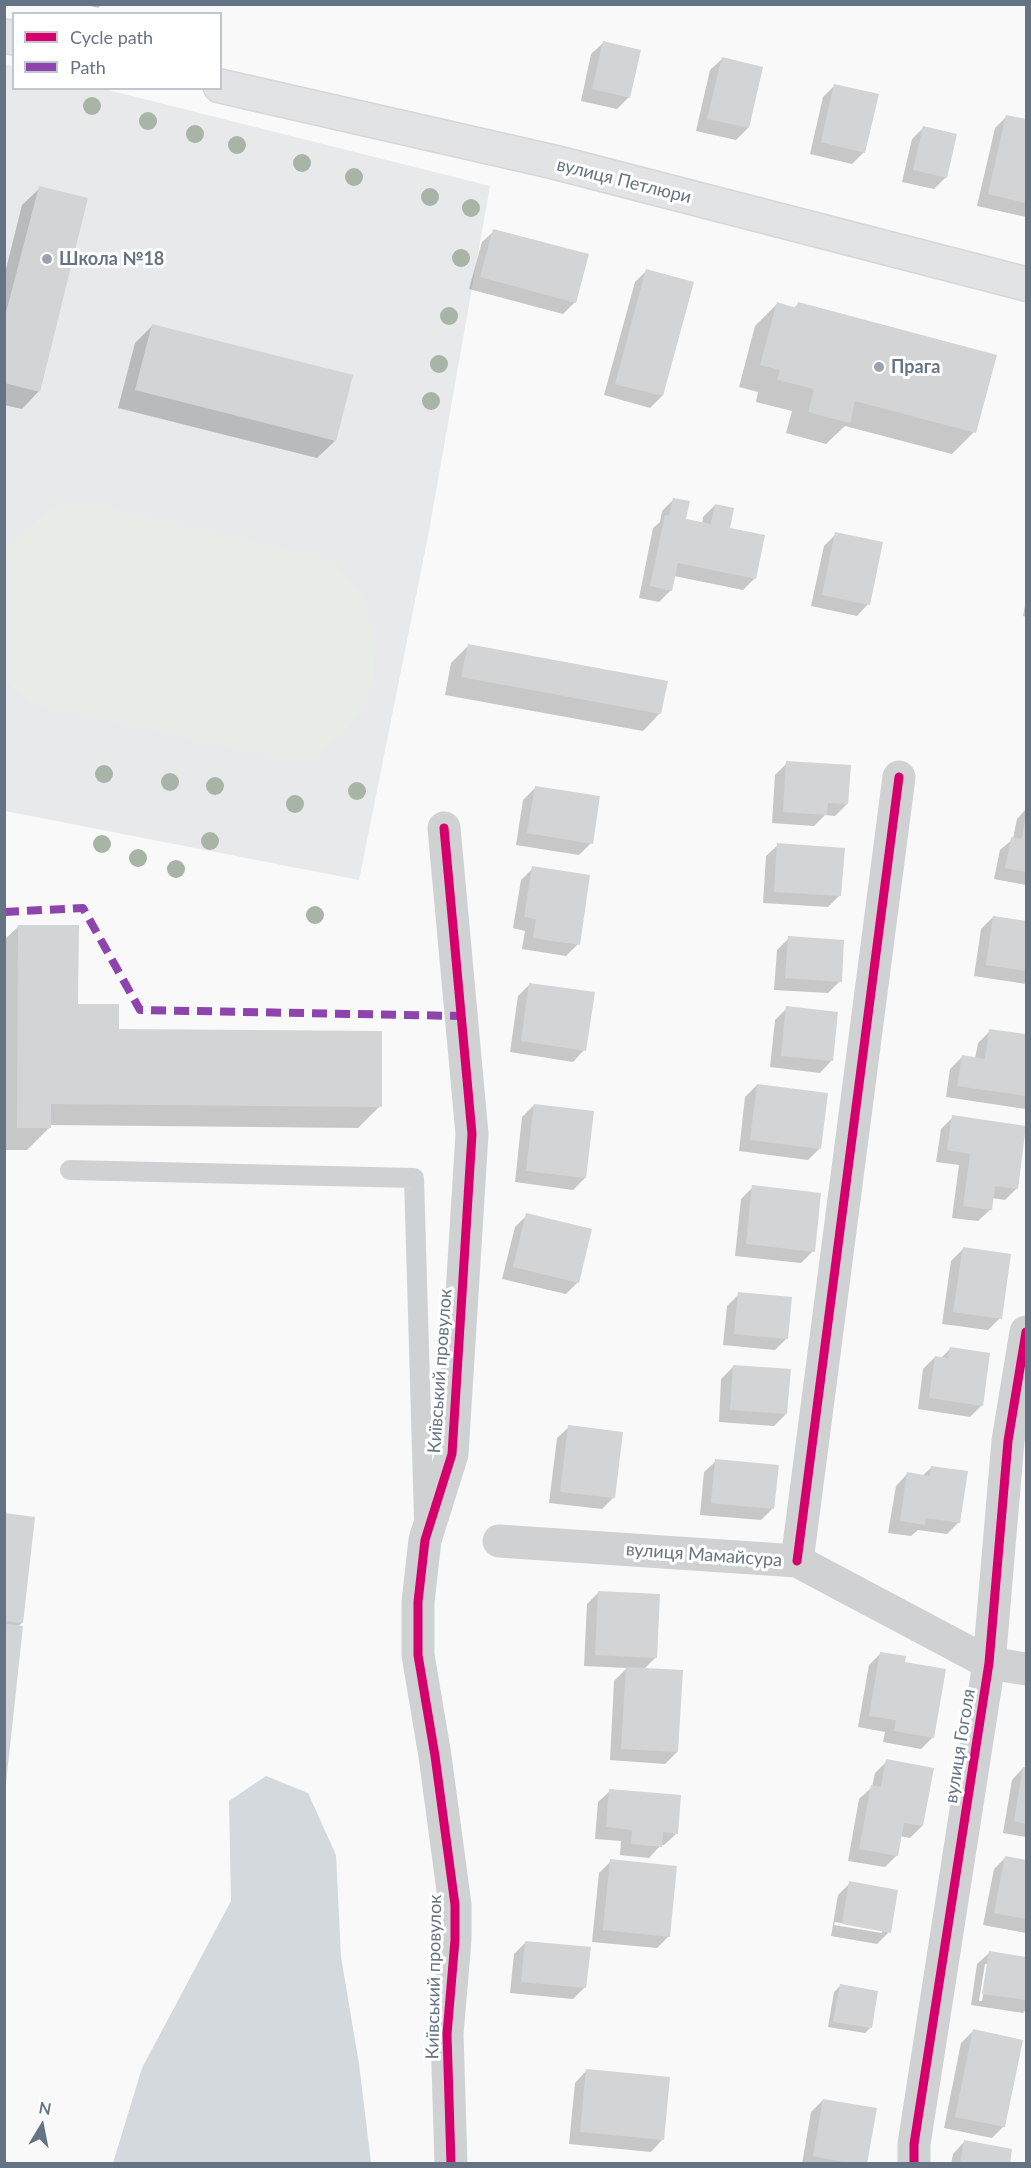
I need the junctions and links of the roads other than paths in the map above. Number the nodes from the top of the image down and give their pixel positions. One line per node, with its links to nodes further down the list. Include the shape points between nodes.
1 (222, 86): 2 (main road, вулиця Петлюри, via 554,162)
2 (1026, 284)
3 (899, 777): 9 (street)
4 (444, 828): 7 (street, Київський провулок, via 472,1134 452,1454)
5 (70, 1170): 7 (lane, via 414,1178)
6 (1026, 1332): 10 (street, вулиця Гоголя, via 1008,1441)
7 (426, 1540): 12 (street, Київський провулок, via 418,1602 418,1655 455,1905 447,2034)
8 (500, 1541): 9 (street, вулиця Мамайсура)
9 (797, 1561): 10 (street, вулиця Мамайсура)
10 (989, 1663): 11 (street, вулиця Мамайсура); 13 (street, вулиця Гоголя)
11 (1026, 1670)
12 (450, 2163)
13 (914, 2163)

